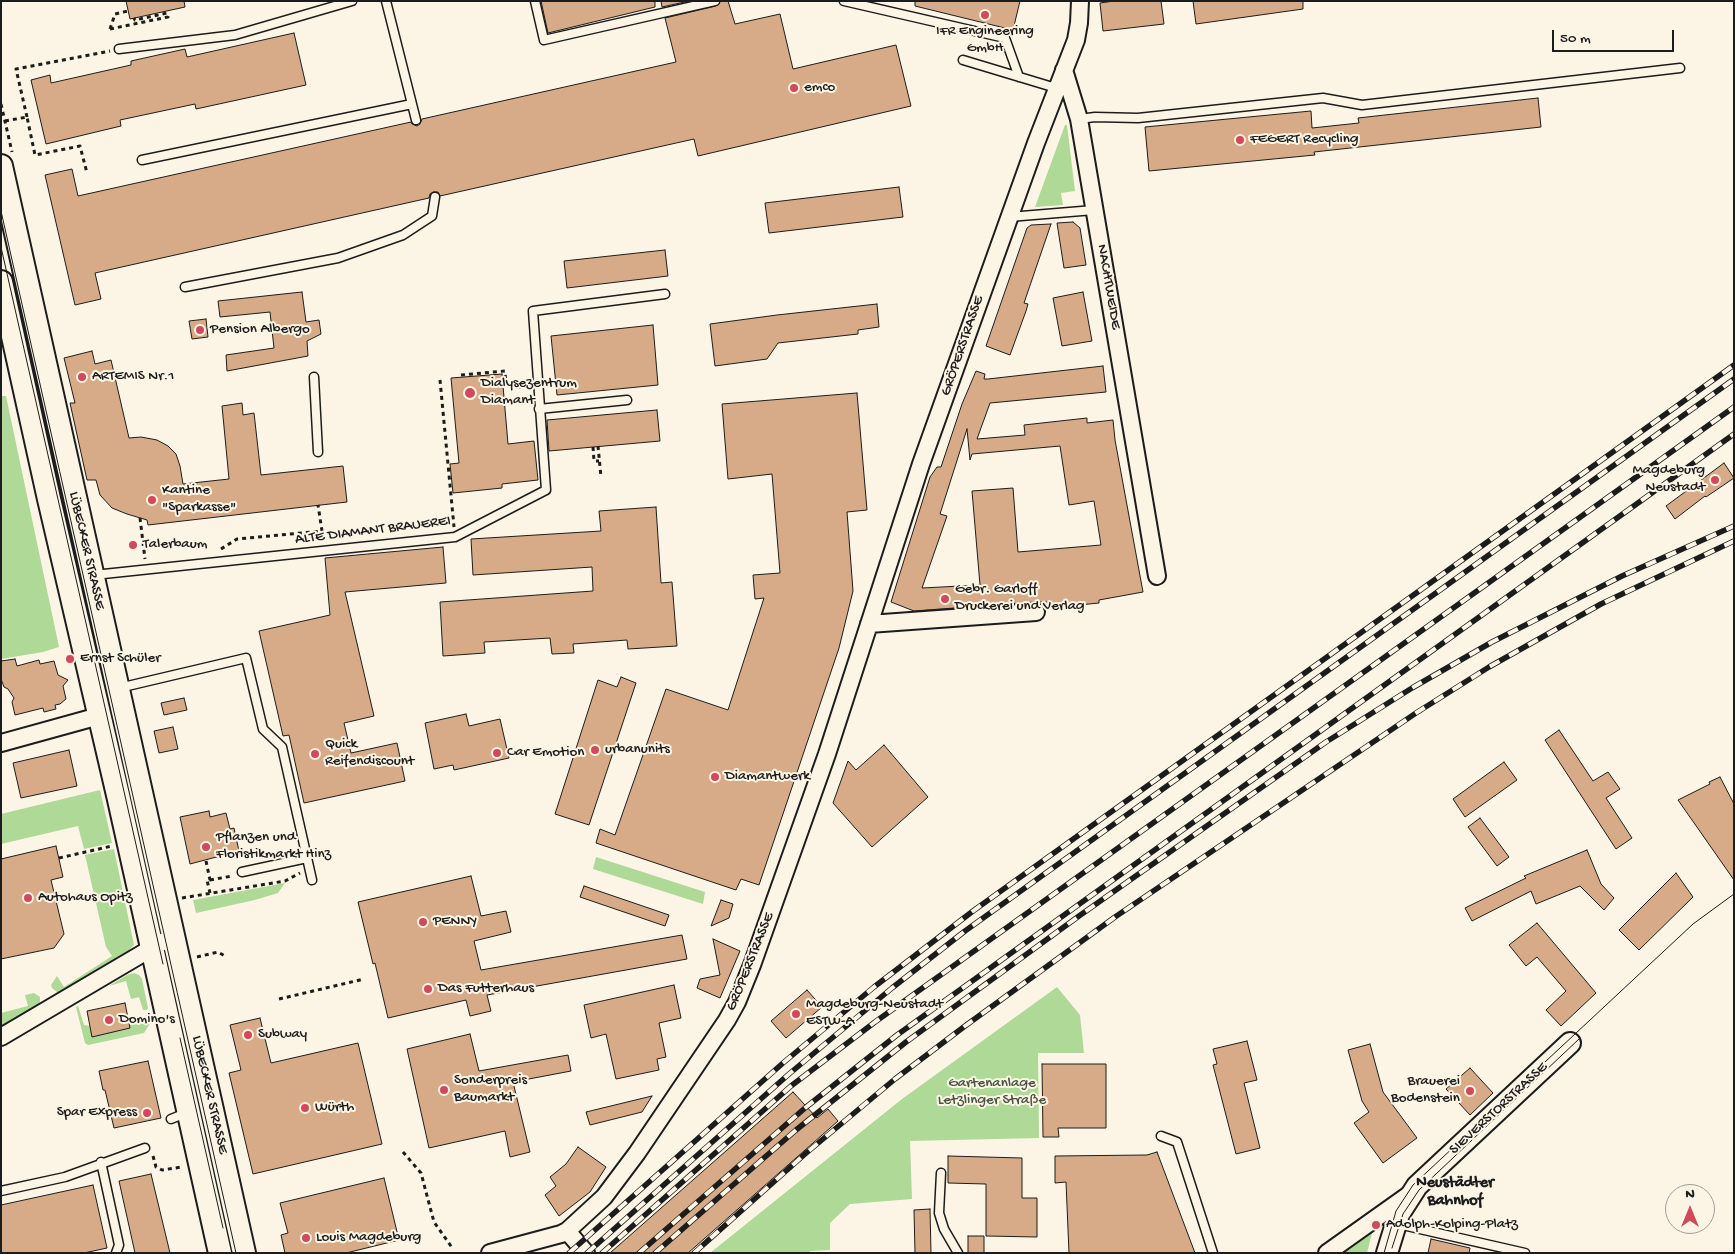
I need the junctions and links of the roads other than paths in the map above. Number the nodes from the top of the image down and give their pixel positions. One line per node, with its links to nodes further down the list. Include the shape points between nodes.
1 (352, 1): 7 (lane, via 235,35)
2 (386, 1): 13 (lane)
3 (535, 1): 6 (lane, via 544,40)
4 (844, 1): 11 (lane, via 1005,38)
5 (1080, 1): 10 (street, via 1076,40)
6 (710, 2)
7 (119, 49)
8 (963, 60): 11 (lane)
9 (1680, 68): 14 (lane, via 1362,105 1323,98 1138,118)
10 (1064, 70): 12 (street, GRÖPERSTRASSE); 14 (street, NACHTWEIDE)
11 (1019, 77): 12 (lane)
12 (1056, 88): 20 (street, GRÖPERSTRASSE)
13 (412, 104): 15 (lane); 16 (lane)
14 (1078, 118): 19 (street, NACHTWEIDE)
15 (416, 120)
16 (142, 160)
17 (1, 166): 21 (main road, LÜBECKER STRASSE)
18 (435, 197): 23 (lane, via 432,216 404,235 338,258)
19 (1094, 210): 20 (lane); 30 (street, NACHTWEIDE)
20 (1009, 217): 32 (street, GRÖPERSTRASSE, via 921,464)
21 (7, 227): 29 (main road, LÜBECKER STRASSE)
22 (1, 282): 34 (main road, LÜBECKER STRASSE)
23 (185, 287)
24 (665, 294): 27 (lane, ALTE DIAMANT BRAUEREI, via 533,311)
25 (314, 378): 28 (lane)
26 (627, 400): 27 (lane)
27 (539, 409): 29 (lane, ALTE DIAMANT BRAUEREI, via 546,490 455,537)
28 (318, 452)
29 (92, 575): 33 (main road, LÜBECKER STRASSE)
30 (1157, 576)
31 (1036, 612): 32 (street)
32 (869, 624): 50 (street, GRÖPERSTRASSE, via 827,754 737,1002 622,1174)
33 (117, 688): 36 (lane, via 246,658 263,729 282,747); 39 (main road, LÜBECKER STRASSE)
34 (99, 716): 35 (street); 40 (main road, LÜBECKER STRASSE)
35 (1, 743)
36 (307, 858): 37 (lane); 38 (lane)
37 (242, 872)
38 (312, 880)
39 (173, 937): 40 (street); 53 (main road, LÜBECKER STRASSE)
40 (152, 947): 41 (street); 52 (main road, LÜBECKER STRASSE, via 179,1116)
41 (1, 1037)
42 (1570, 1043): 48 (street, SIEVERSTORSTRASSE)
43 (1161, 1136): 57 (lane, via 1177,1142)
44 (145, 1148): 45 (lane)
45 (101, 1162): 47 (lane, via 65,1177); 51 (lane, via 119,1245)
46 (940, 1173): 56 (lane, via 939,1213)
47 (1, 1191)
48 (1412, 1193): 49 (street, SIEVERSTORSTRASSE); 58 (street)
49 (1395, 1223): 59 (street, SIEVERSTORSTRASSE); 60 (lane)
50 (568, 1231): 54 (street); 55 (street)
51 (116, 1253)
52 (220, 1253)
53 (244, 1253)
54 (490, 1253)
55 (586, 1253)
56 (958, 1253)
57 (1212, 1253)
58 (1327, 1253)
59 (1388, 1253)
60 (1525, 1253)

